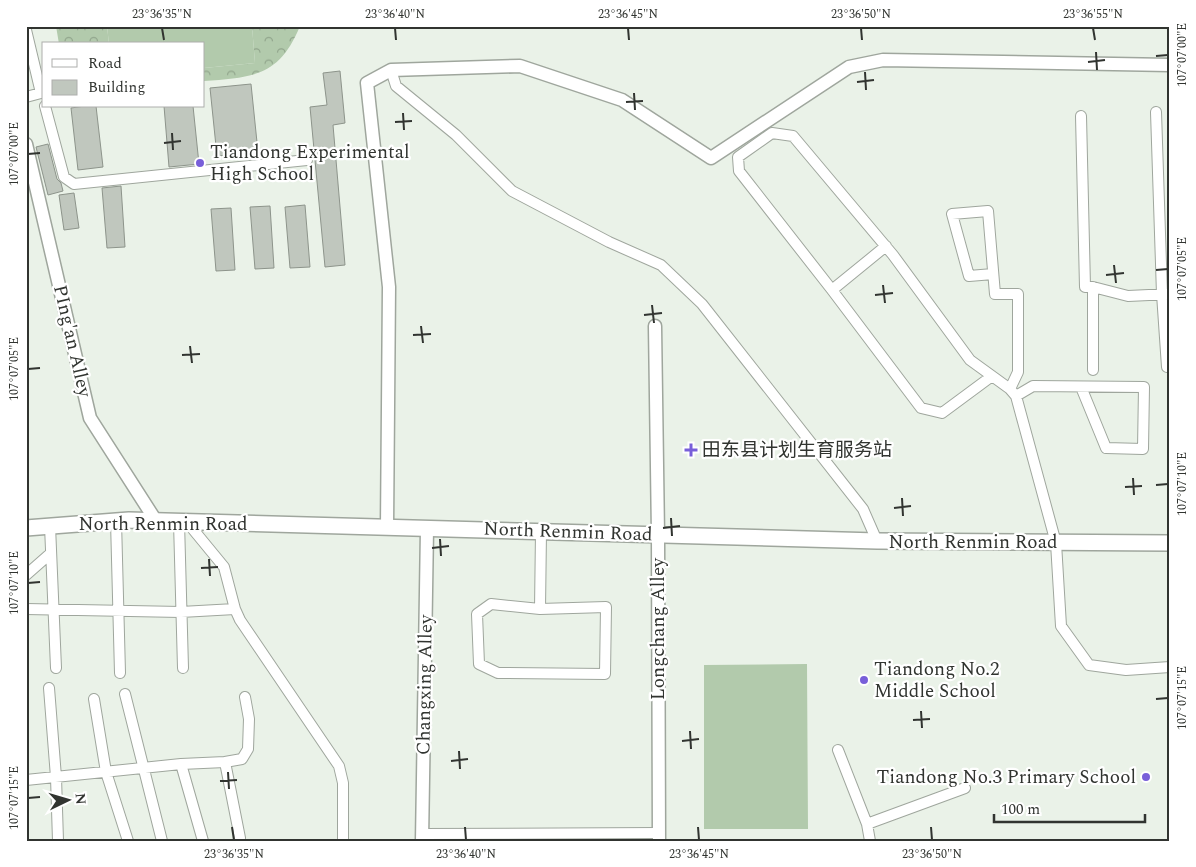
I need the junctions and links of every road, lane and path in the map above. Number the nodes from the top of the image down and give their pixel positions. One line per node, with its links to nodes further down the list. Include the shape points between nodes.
1 (26, 30): 4 (street)
2 (1170, 65): 3 (street, via 882,60 849,67 711,158 622,100 520,66)
3 (391, 70): 28 (street, via 367,83 389,287); 32 (street, via 396,86 456,135 512,191 609,242 661,265 702,304 862,509)
4 (42, 94)
5 (26, 97): 6 (street)
6 (42, 98)
7 (46, 108): 11 (street, via 64,177 74,184)
8 (1156, 112): 16 (street)
9 (1081, 116): 14 (street, via 1085,287)
10 (26, 144): 24 (street, PIng'an Alley, via 90,418)
11 (307, 160)
12 (886, 246): 15 (street); 15 (street, via 793,136 772,133 738,157 738,171); 20 (street, via 970,360)
13 (993, 274): 13 (street, via 988,211 952,214 969,276); 22 (street, via 995,294 1018,294 1018,372)
14 (1093, 287): 16 (street, via 1128,296); 19 (street)
15 (832, 290): 20 (street, via 921,408 942,413)
16 (1166, 294): 18 (street)
17 (655, 326): 31 (street, Longchang Alley)
18 (1167, 367)
19 (1093, 370)
20 (992, 376): 22 (street)
21 (1081, 387): 21 (street, via 1144,387 1143,448 1106,448); 22 (street, via 1033,386)
22 (1013, 393): 33 (street)
23 (116, 521): 24 (main road, North Renmin Road); 26 (main road, North Renmin Road); 41 (street)
24 (156, 521): 25 (main road, North Renmin Road)
25 (183, 522): 28 (main road, North Renmin Road); 38 (street, via 224,567); 42 (street)
26 (50, 526): 27 (main road, North Renmin Road); 35 (street)
27 (26, 528)
28 (387, 528): 29 (main road, North Renmin Road)
29 (427, 529): 30 (main road, North Renmin Road); 60 (street, Changxing Alley)
30 (541, 532): 31 (main road, North Renmin Road); 39 (street)
31 (658, 535): 32 (main road, North Renmin Road); 61 (street, Longchang Alley)
32 (877, 541): 33 (main road, North Renmin Road)
33 (1056, 543): 34 (main road, North Renmin Road); 43 (street, via 1061,626 1089,665 1126,670)
34 (1170, 543)
35 (51, 552): 36 (street); 40 (street)
36 (26, 575)
37 (26, 609): 40 (street)
38 (235, 609): 42 (street); 67 (street, via 339,766 344,782)
39 (540, 609): 39 (street, via 606,607 605,674 498,673 479,664 477,614 491,604)
40 (54, 610): 41 (street); 44 (street)
41 (119, 610): 42 (street); 46 (street)
42 (181, 612): 45 (street)
43 (1170, 667)
44 (56, 668)
45 (183, 668)
46 (120, 673)
47 (50, 688): 56 (street)
48 (125, 694): 54 (street)
49 (245, 697): 52 (street, via 249,720 248,749 242,759)
50 (94, 699): 55 (street)
51 (838, 750): 59 (street)
52 (225, 762): 53 (street); 62 (street)
53 (181, 764): 54 (street); 66 (street)
54 (144, 768): 55 (street); 65 (street)
55 (106, 772): 56 (street); 64 (street)
56 (56, 777): 57 (street); 63 (street)
57 (26, 780)
58 (965, 788): 59 (street)
59 (867, 824): 68 (street)
60 (422, 837): 61 (street)
61 (659, 837)
62 (240, 838)
63 (58, 841)
64 (128, 841)
65 (162, 841)
66 (203, 841)
67 (343, 841)
68 (870, 841)

